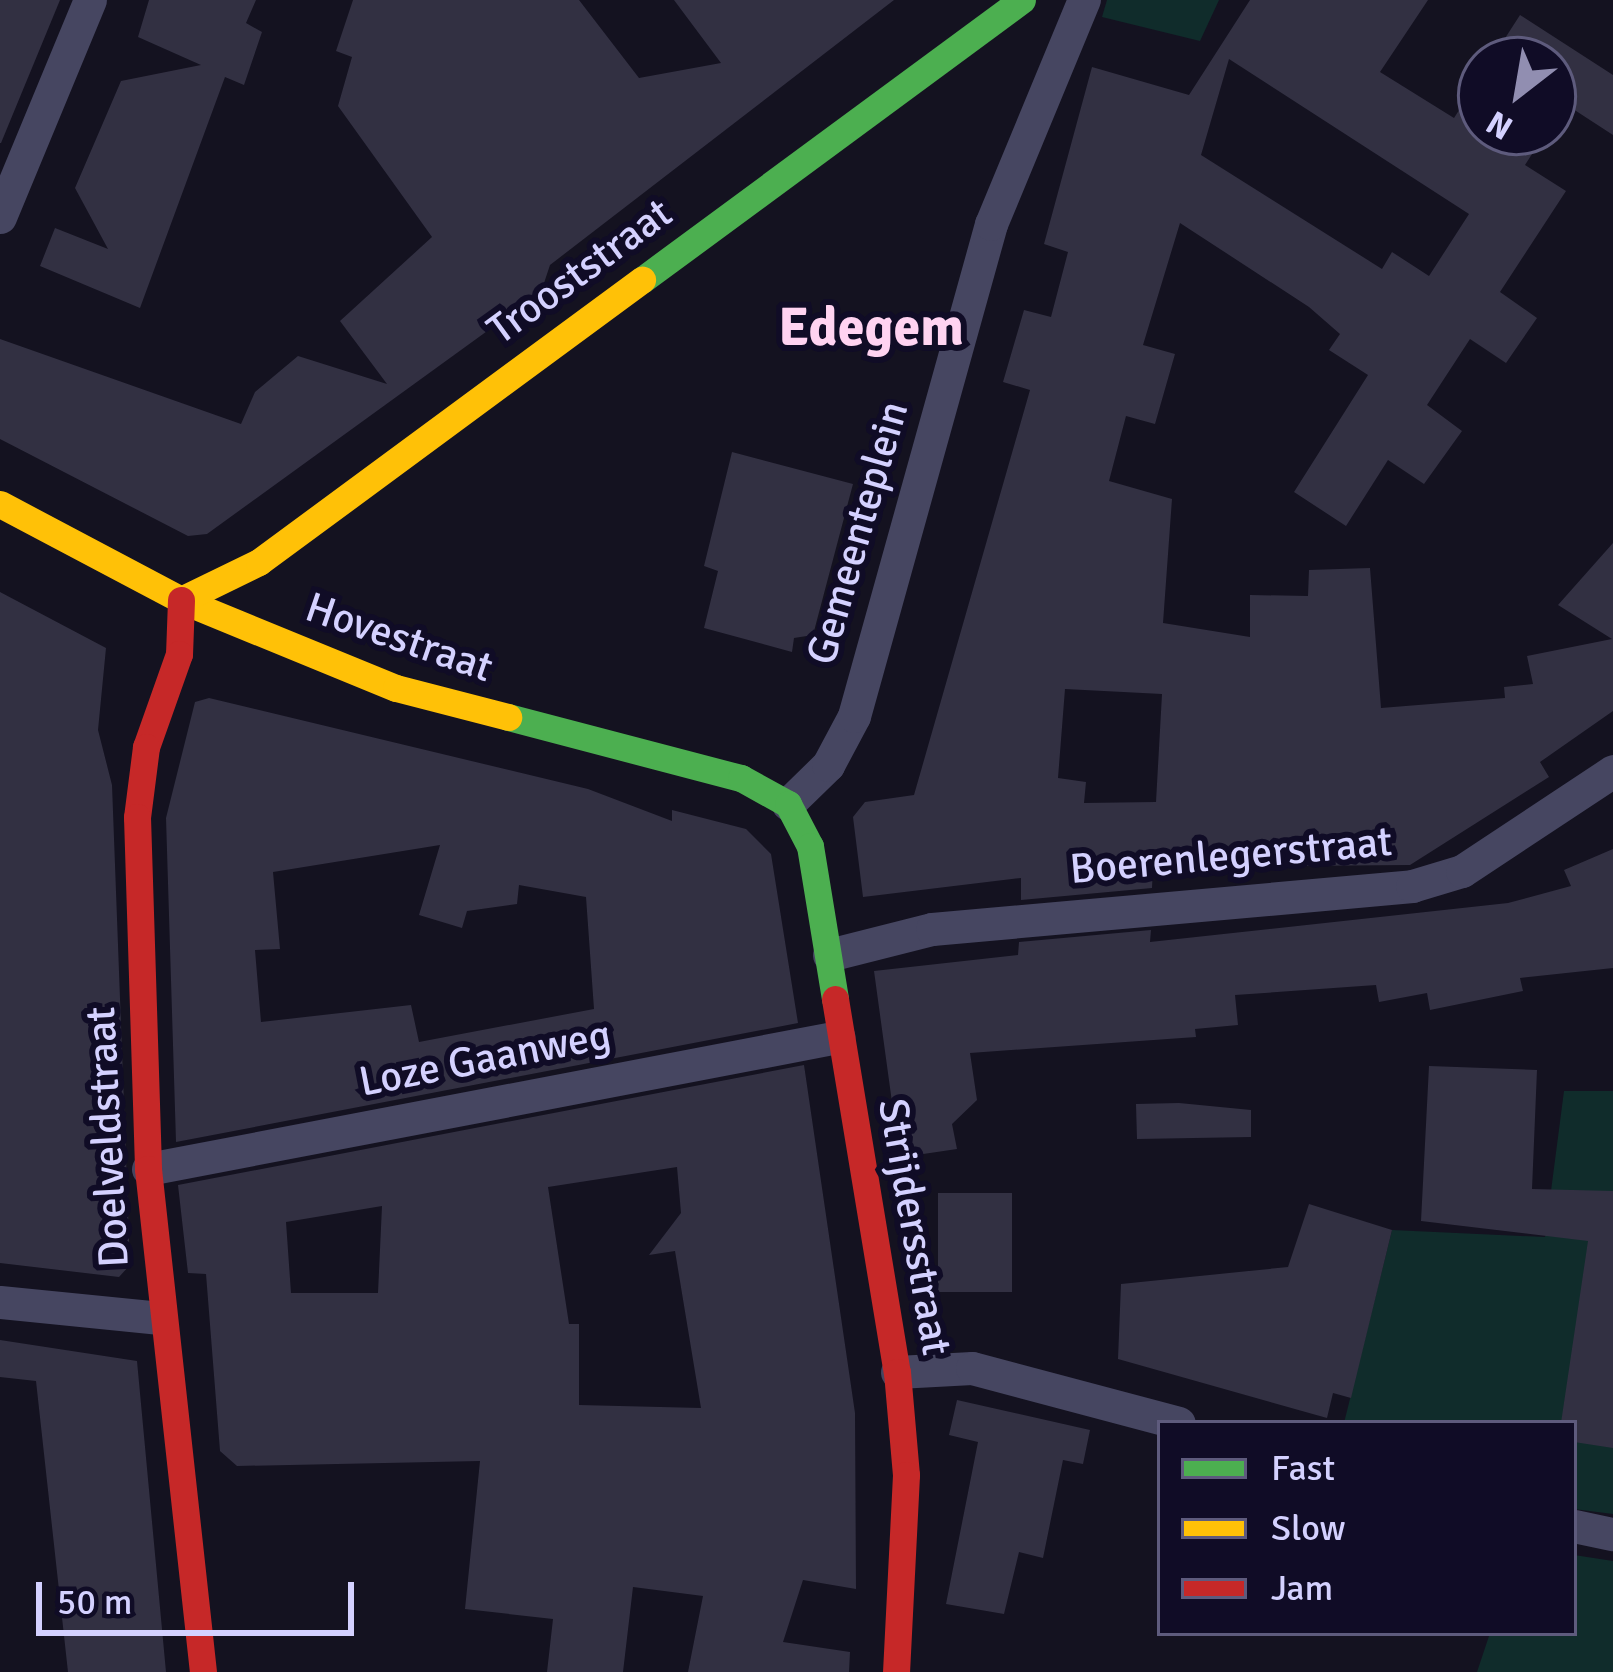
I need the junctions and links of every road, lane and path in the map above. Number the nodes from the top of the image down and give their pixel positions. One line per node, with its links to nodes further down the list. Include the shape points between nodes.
1 (90, 0): 4 (street)
2 (1022, 0): 6 (street, Trooststraat, via 259,562)
3 (1084, 0): 8 (street, Gemeenteplein, via 991,224 854,716 828,766)
4 (0, 217)
5 (0, 504): 6 (street, Hovestraat)
6 (181, 600): 8 (street, Hovestraat, via 396,688 741,778); 11 (street, Doelveldstraat, via 179,654 146,747 137,817)
7 (1613, 771): 9 (street, Boerenlegerstraat, via 1462,871 1412,886 932,929)
8 (788, 804): 9 (street, Strijdersstraat, via 810,846)
9 (830, 955): 10 (street, Strijdersstraat)
10 (838, 1037): 11 (street, Loze Gaanweg); 14 (street, Strijdersstraat)
11 (148, 1169): 13 (street, Doelveldstraat)
12 (0, 1302): 13 (street)
13 (160, 1318): 18 (street, Doelveldstraat)
14 (897, 1372): 15 (street, via 972,1368); 19 (street, Strijdersstraat, via 906,1475)
15 (1168, 1420)
16 (1577, 1527): 17 (street)
17 (1613, 1534)
18 (202, 1672)
19 (896, 1672)

